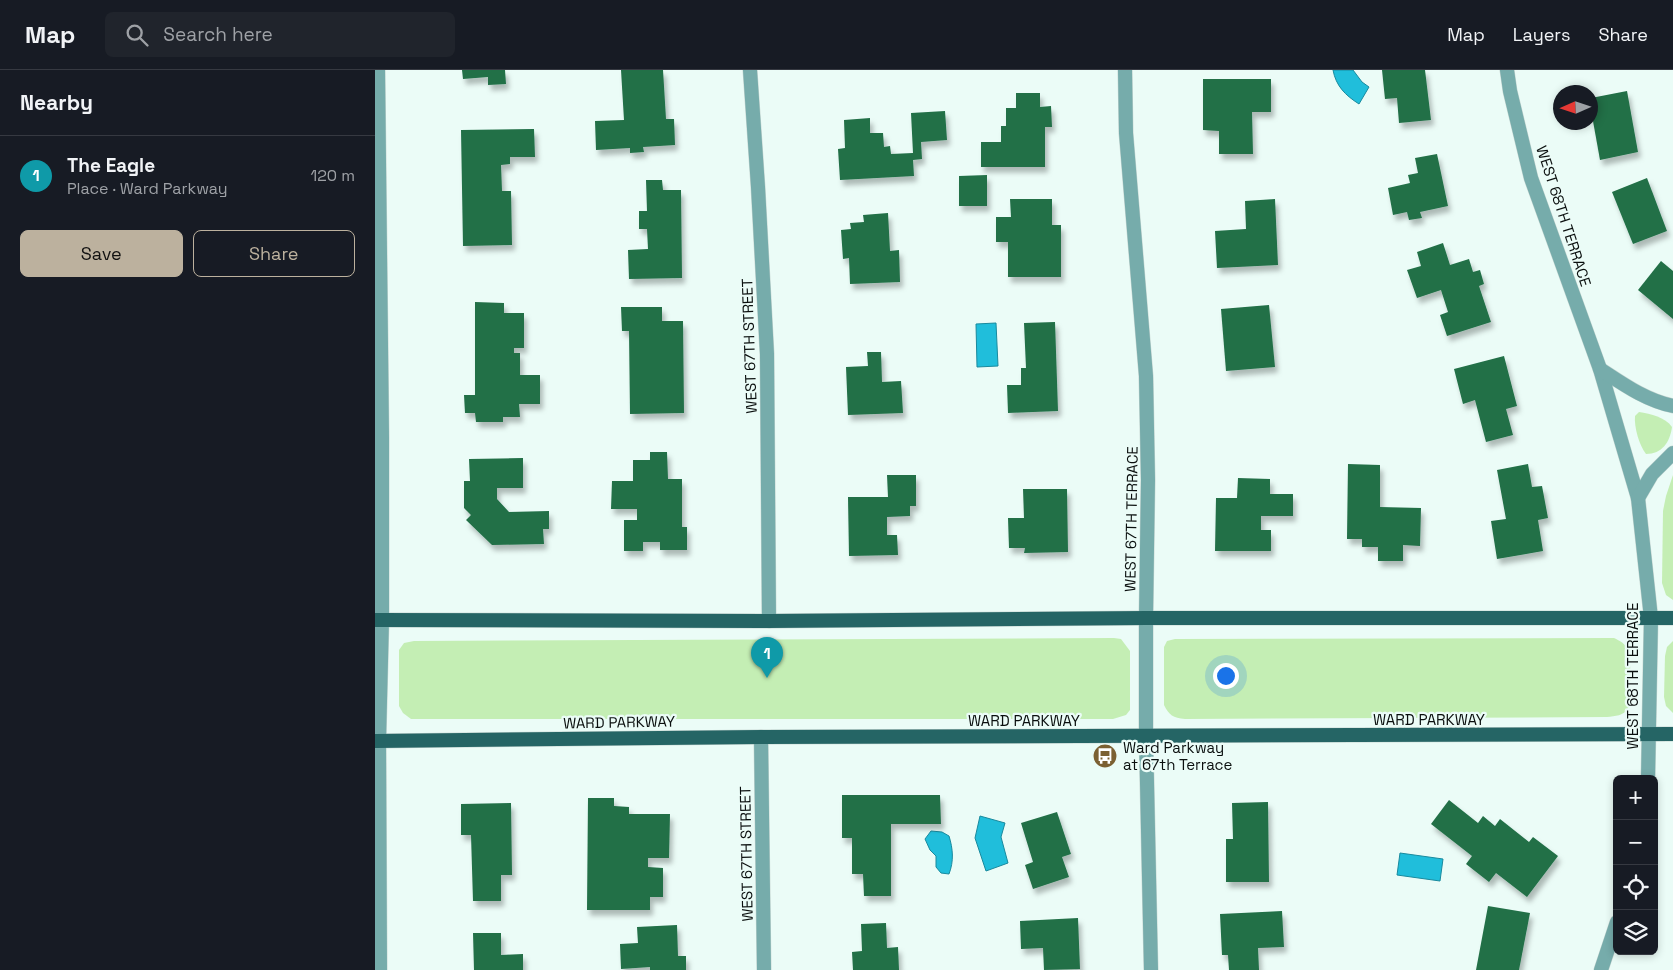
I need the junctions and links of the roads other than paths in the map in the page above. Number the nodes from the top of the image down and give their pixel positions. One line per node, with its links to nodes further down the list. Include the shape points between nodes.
1 (378, 70): 12 (street, via 382,428)
2 (750, 70): 13 (street, WEST 67TH STREET, via 767,354)
3 (1125, 70): 9 (street, WEST 67TH TERRACE, via 1126,142 1146,376 1149,480)
4 (1507, 70): 5 (street, WEST 68TH TERRACE, via 1531,178)
5 (1600, 369): 6 (street, via 1635,392); 8 (street, WEST 68TH TERRACE)
6 (1673, 406)
7 (1673, 453): 8 (street, via 1653,474)
8 (1638, 498): 10 (street, WEST 68TH TERRACE)
9 (1146, 618): 10 (main road); 13 (main road); 16 (street, WEST 67TH TERRACE)
10 (1651, 618): 11 (main road); 14 (street, WEST 68TH TERRACE)
11 (1673, 618)
12 (378, 620): 13 (main road); 18 (street)
13 (769, 621)
14 (1649, 734): 15 (main road, WARD PARKWAY); 16 (main road, WARD PARKWAY); 19 (street, WEST 68TH TERRACE)
15 (1673, 734)
16 (1145, 736): 17 (main road, WARD PARKWAY); 23 (street, WEST 67TH TERRACE)
17 (761, 737): 18 (main road, WARD PARKWAY); 22 (street, WEST 67TH STREET)
18 (377, 741): 21 (street)
19 (1647, 775)
20 (1613, 934): 24 (street)
21 (380, 970)
22 (764, 970)
23 (1151, 970)
24 (1601, 970)

